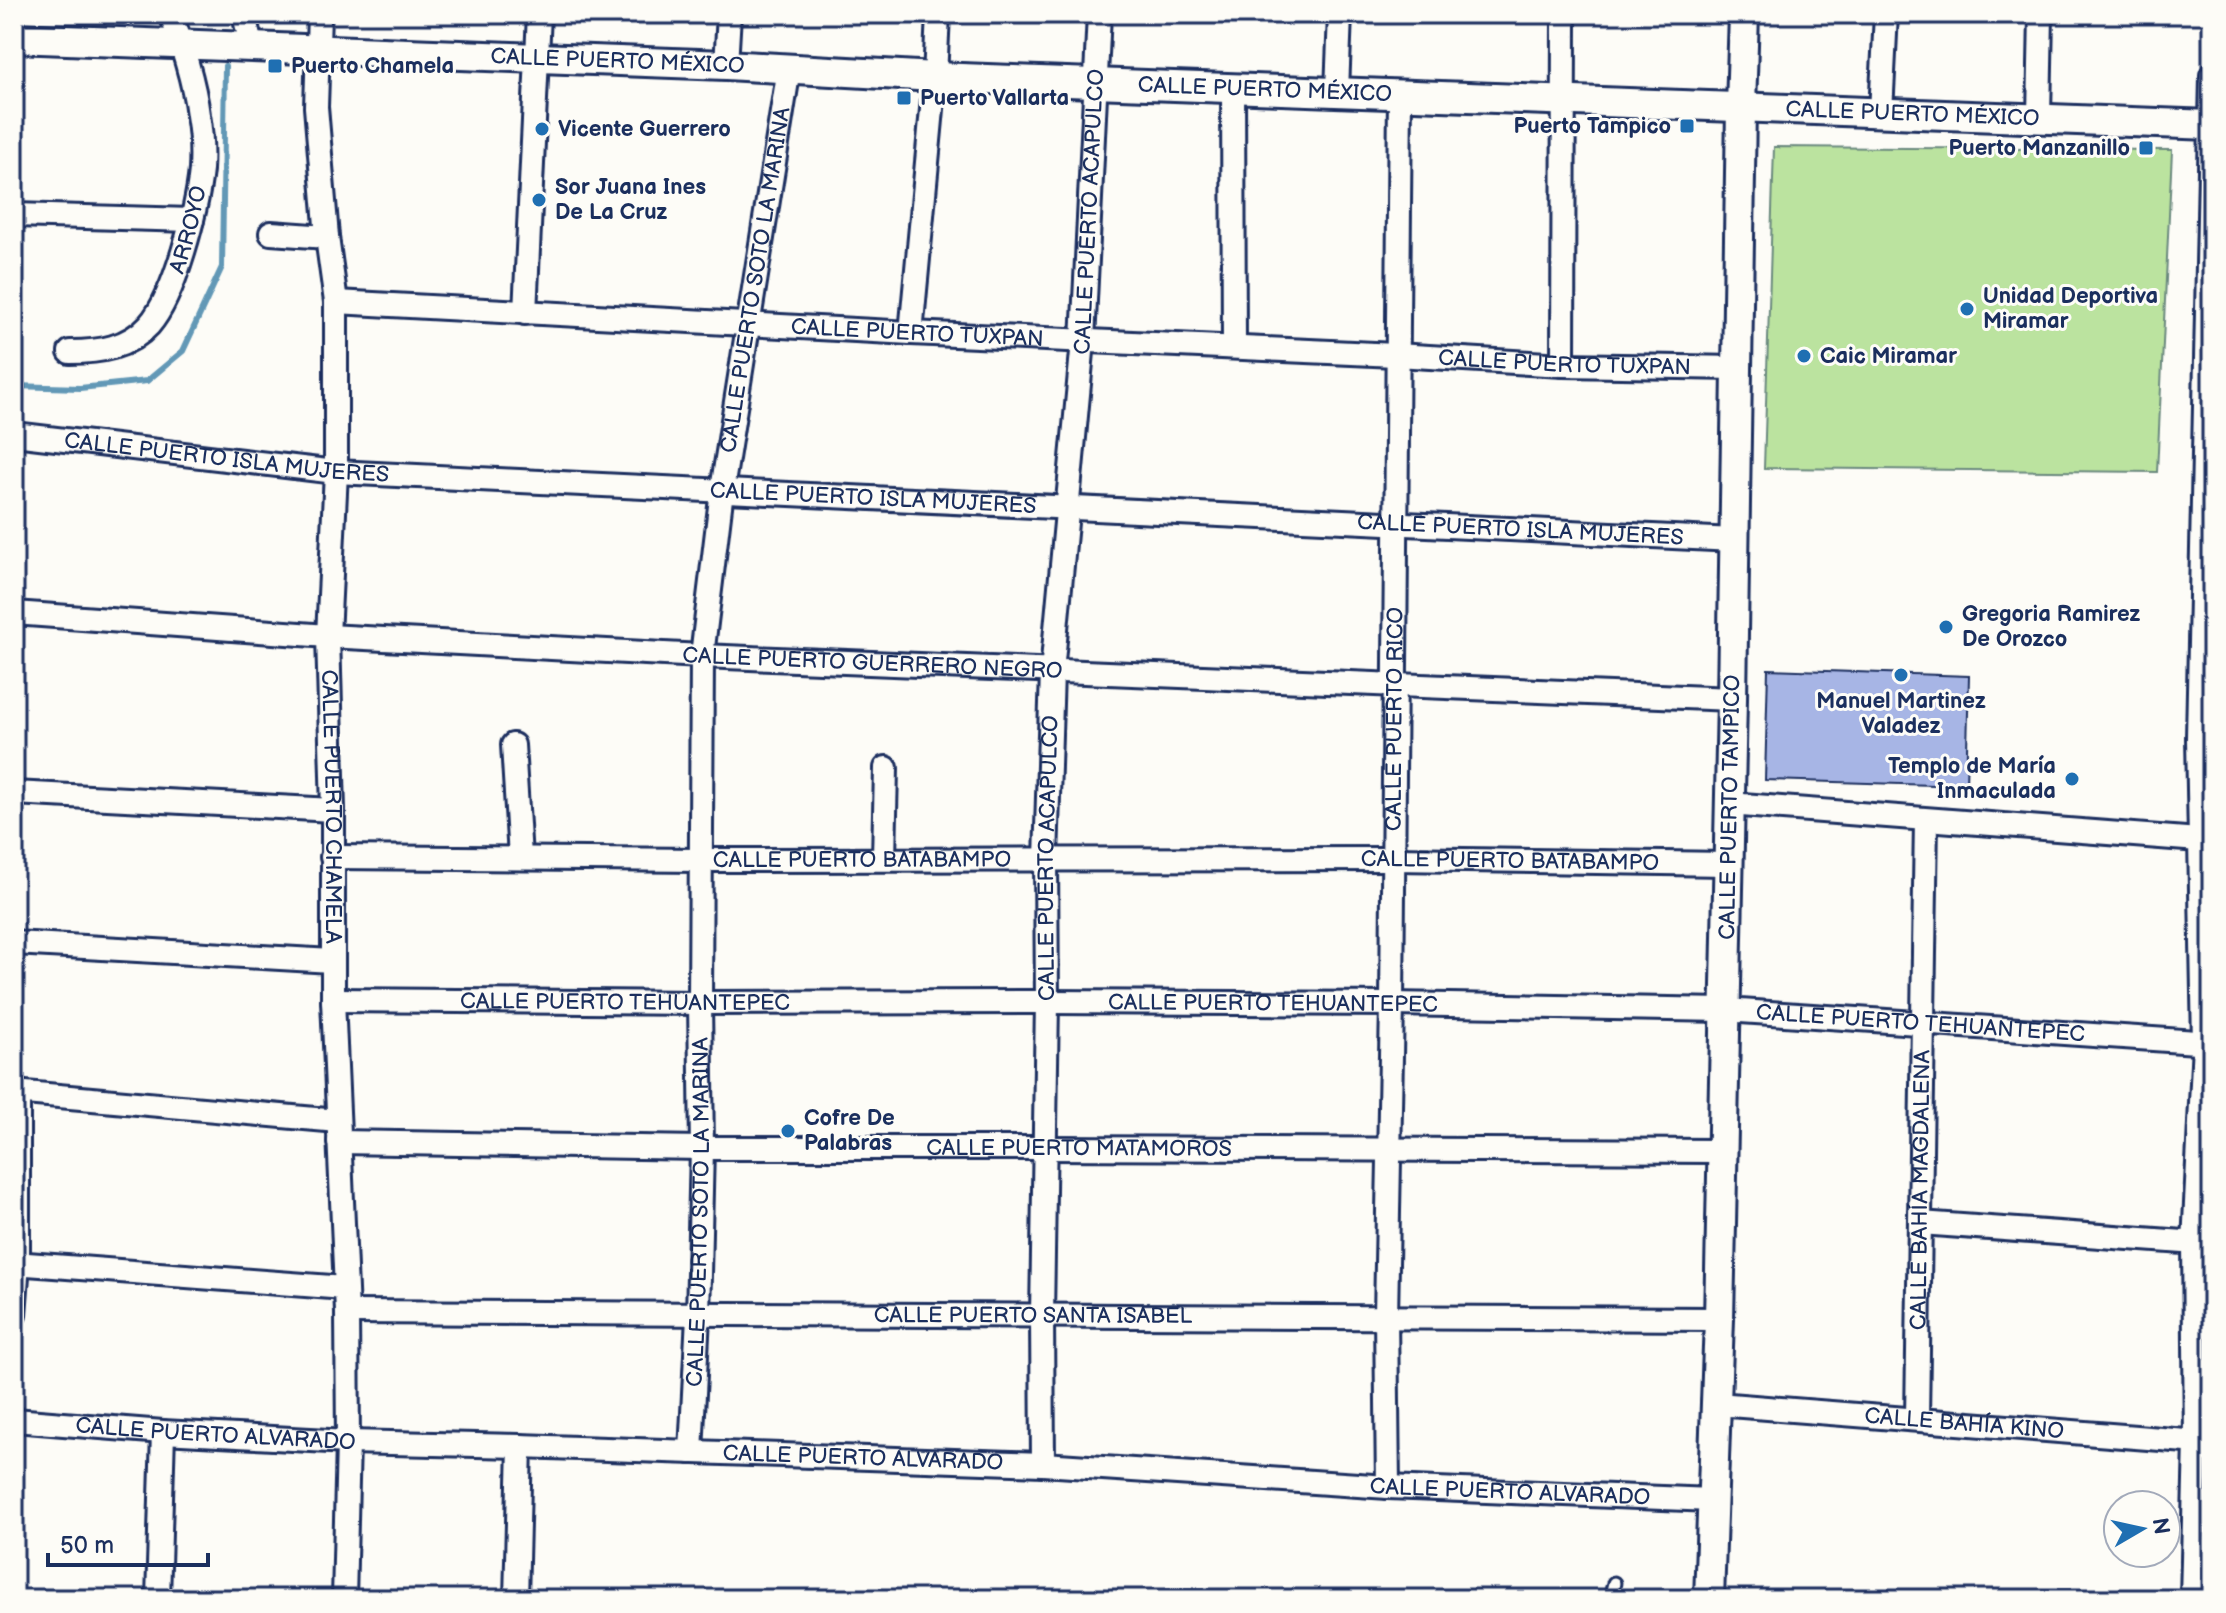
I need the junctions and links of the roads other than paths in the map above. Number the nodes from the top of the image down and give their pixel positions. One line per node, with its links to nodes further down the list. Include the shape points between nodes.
1 (171, 14): 14 (street, ARROYO)
2 (244, 14): 15 (street)
3 (319, 14): 16 (street, CALLE PUERTO CHAMELA)
4 (539, 14): 17 (street)
5 (729, 14): 18 (street)
6 (938, 14): 21 (street)
7 (1099, 14): 22 (street, CALLE PUERTO ACAPULCO)
8 (1340, 14): 24 (street)
9 (1564, 14): 26 (street)
10 (1744, 14): 27 (street, CALLE PUERTO TAMPICO)
11 (1886, 14): 28 (street)
12 (2041, 14): 29 (street)
13 (14, 38): 14 (street, CALLE PUERTO MÉXICO)
14 (181, 43): 15 (street, CALLE PUERTO MÉXICO); 32 (street, ARROYO, via 198,114 201,168)
15 (251, 46): 16 (street, CALLE PUERTO MÉXICO)
16 (317, 50): 17 (street, CALLE PUERTO MÉXICO); 34 (street, CALLE PUERTO CHAMELA, via 316,107)
17 (537, 57): 18 (street, CALLE PUERTO MÉXICO); 36 (street)
18 (726, 65): 19 (street, CALLE PUERTO MÉXICO)
19 (789, 68): 21 (street, CALLE PUERTO MÉXICO); 37 (street, CALLE PUERTO SOTO LA MARINA)
20 (2212, 75): 30 (street)
21 (935, 77): 22 (street, CALLE PUERTO MÉXICO); 38 (street)
22 (1095, 83): 23 (street, CALLE PUERTO MÉXICO); 39 (street, CALLE PUERTO ACAPULCO)
23 (1233, 87): 24 (street, CALLE PUERTO MÉXICO); 40 (street)
24 (1337, 91): 25 (street, CALLE PUERTO MÉXICO)
25 (1400, 93): 26 (street, CALLE PUERTO MÉXICO); 42 (street, CALLE PUERTO RICO)
26 (1563, 101): 27 (street, CALLE PUERTO MÉXICO); 43 (street)
27 (1741, 107): 28 (street, CALLE PUERTO MÉXICO); 44 (street, CALLE PUERTO TAMPICO)
28 (1881, 112): 29 (street, CALLE PUERTO MÉXICO)
29 (2039, 117): 30 (street, CALLE PUERTO MÉXICO)
30 (2212, 125): 47 (street)
31 (14, 215): 32 (street)
32 (192, 220): 41 (street, ARROYO, via 173,283 150,324 120,345)
33 (271, 233): 34 (street)
34 (327, 237): 35 (street, CALLE PUERTO CHAMELA)
35 (336, 302): 36 (street, CALLE PUERTO TUXPAN); 46 (street, CALLE PUERTO CHAMELA)
36 (525, 313): 37 (street, CALLE PUERTO TUXPAN)
37 (749, 323): 38 (street, CALLE PUERTO TUXPAN); 48 (street, CALLE PUERTO SOTO LA MARINA)
38 (911, 333): 39 (street, CALLE PUERTO TUXPAN)
39 (1083, 341): 40 (street, CALLE PUERTO TUXPAN); 49 (street, CALLE PUERTO ACAPULCO)
40 (1234, 347): 42 (street, CALLE PUERTO TUXPAN)
41 (70, 352)
42 (1396, 355): 43 (street, CALLE PUERTO TUXPAN); 50 (street, CALLE PUERTO RICO)
43 (1563, 365): 44 (street, CALLE PUERTO TUXPAN)
44 (1738, 368): 51 (street, CALLE PUERTO TAMPICO)
45 (14, 434): 46 (street, CALLE PUERTO ISLA MUJERES)
46 (336, 472): 48 (street, CALLE PUERTO ISLA MUJERES); 53 (street, CALLE PUERTO CHAMELA)
47 (2208, 486): 64 (street, via 2198,738)
48 (722, 490): 49 (street, CALLE PUERTO ISLA MUJERES); 54 (street, CALLE PUERTO SOTO LA MARINA)
49 (1068, 507): 50 (street, CALLE PUERTO ISLA MUJERES); 55 (street, CALLE PUERTO ACAPULCO)
50 (1395, 525): 51 (street, CALLE PUERTO ISLA MUJERES); 56 (street, CALLE PUERTO RICO)
51 (1734, 540): 57 (street, CALLE PUERTO TAMPICO)
52 (14, 613): 53 (street, CALLE PUERTO GUERRERO NEGRO)
53 (328, 636): 54 (street, CALLE PUERTO GUERRERO NEGRO); 62 (street, CALLE PUERTO CHAMELA)
54 (702, 656): 55 (street, CALLE PUERTO GUERRERO NEGRO); 70 (street, CALLE PUERTO SOTO LA MARINA)
55 (1052, 672): 56 (street, CALLE PUERTO GUERRERO NEGRO); 68 (street, CALLE PUERTO ACAPULCO)
56 (1394, 687): 57 (street, CALLE PUERTO GUERRERO NEGRO); 69 (street, CALLE PUERTO RICO)
57 (1732, 699): 61 (street, CALLE PUERTO TAMPICO)
58 (513, 745): 66 (street)
59 (886, 768): 67 (street)
60 (14, 793): 62 (street)
61 (1729, 804): 63 (street); 71 (street, CALLE PUERTO TAMPICO)
62 (333, 810): 65 (street, CALLE PUERTO CHAMELA)
63 (1926, 820): 64 (street); 79 (street, CALLE BAHÍA MAGDALENA)
64 (2206, 841): 80 (street)
65 (332, 857): 66 (street, CALLE PUERTO BATABAMPO); 73 (street, CALLE PUERTO CHAMELA)
66 (520, 857): 70 (street, CALLE PUERTO BATABAMPO)
67 (884, 859): 68 (street, CALLE PUERTO BATABAMPO); 70 (street, CALLE PUERTO BATABAMPO)
68 (1046, 859): 69 (street, CALLE PUERTO BATABAMPO); 75 (street, CALLE PUERTO ACAPULCO)
69 (1393, 859): 71 (street, CALLE PUERTO BATABAMPO); 77 (street, CALLE PUERTO RICO)
70 (701, 860): 76 (street, CALLE PUERTO SOTO LA MARINA)
71 (1728, 864): 78 (street, CALLE PUERTO TAMPICO)
72 (14, 943): 73 (street)
73 (332, 961): 74 (street, CALLE PUERTO CHAMELA)
74 (333, 1000): 76 (street, CALLE PUERTO TEHUANTEPEC); 82 (street, CALLE PUERTO CHAMELA)
75 (1047, 1002): 76 (street, CALLE PUERTO TEHUANTEPEC); 77 (street, CALLE PUERTO TEHUANTEPEC); 84 (street, CALLE PUERTO ACAPULCO)
76 (700, 1003): 83 (street, CALLE PUERTO SOTO LA MARINA)
77 (1392, 1004): 78 (street, CALLE PUERTO TEHUANTEPEC); 85 (street, CALLE PUERTO RICO)
78 (1725, 1010): 79 (street, CALLE PUERTO TEHUANTEPEC); 86 (street, CALLE PUERTO TAMPICO)
79 (1923, 1023): 80 (street, CALLE PUERTO TEHUANTEPEC); 87 (street, CALLE BAHÍA MAGDALENA)
80 (2208, 1043): 88 (street)
81 (16, 1092): 82 (street, CALLE PUERTO MATAMOROS); 89 (street)
82 (339, 1132): 83 (street, CALLE PUERTO MATAMOROS); 90 (street, CALLE PUERTO CHAMELA)
83 (702, 1148): 84 (street, CALLE PUERTO MATAMOROS); 93 (street, CALLE PUERTO SOTO LA MARINA)
84 (1044, 1148): 85 (street, CALLE PUERTO MATAMOROS); 94 (street, CALLE PUERTO ACAPULCO)
85 (1390, 1149): 86 (street, CALLE PUERTO MATAMOROS); 95 (street, CALLE PUERTO RICO)
86 (1721, 1151): 96 (street, CALLE PUERTO TAMPICO)
87 (1920, 1223): 88 (street); 98 (street, CALLE BAHÍA MAGDALENA)
88 (2203, 1244): 102 (street)
89 (16, 1263): 90 (street); 92 (street)
90 (345, 1288): 91 (street, CALLE PUERTO CHAMELA)
91 (347, 1312): 93 (street, CALLE PUERTO SANTA ISABEL); 101 (street, CALLE PUERTO CHAMELA)
92 (14, 1315)
93 (698, 1316): 94 (street, CALLE PUERTO SANTA ISABEL); 104 (street, CALLE PUERTO SOTO LA MARINA)
94 (1042, 1316): 95 (street, CALLE PUERTO SANTA ISABEL); 105 (street, CALLE PUERTO ACAPULCO)
95 (1386, 1316): 96 (street, CALLE PUERTO SANTA ISABEL); 106 (street, CALLE PUERTO RICO)
96 (1719, 1319): 97 (street, CALLE PUERTO TAMPICO)
97 (1717, 1404): 98 (street, CALLE BAHÍA KINO); 107 (street, CALLE PUERTO TAMPICO)
98 (1917, 1418): 102 (street, CALLE BAHÍA KINO)
99 (14, 1420): 100 (street, CALLE PUERTO ALVARADO)
100 (163, 1432): 101 (street, CALLE PUERTO ALVARADO); 109 (street)
101 (348, 1442): 103 (street, CALLE PUERTO ALVARADO); 110 (street, CALLE PUERTO CHAMELA)
102 (2204, 1442): 114 (street)
103 (520, 1446): 104 (street, CALLE PUERTO ALVARADO); 111 (street)
104 (691, 1452): 105 (street, CALLE PUERTO ALVARADO)
105 (1043, 1464): 106 (street, CALLE PUERTO ALVARADO)
106 (1388, 1487): 107 (street, CALLE PUERTO ALVARADO)
107 (1712, 1500): 113 (street, CALLE PUERTO TAMPICO)
108 (1614, 1583): 112 (lane)
109 (158, 1599)
110 (344, 1599)
111 (516, 1599)
112 (1610, 1599)
113 (1709, 1599)
114 (2192, 1599)

